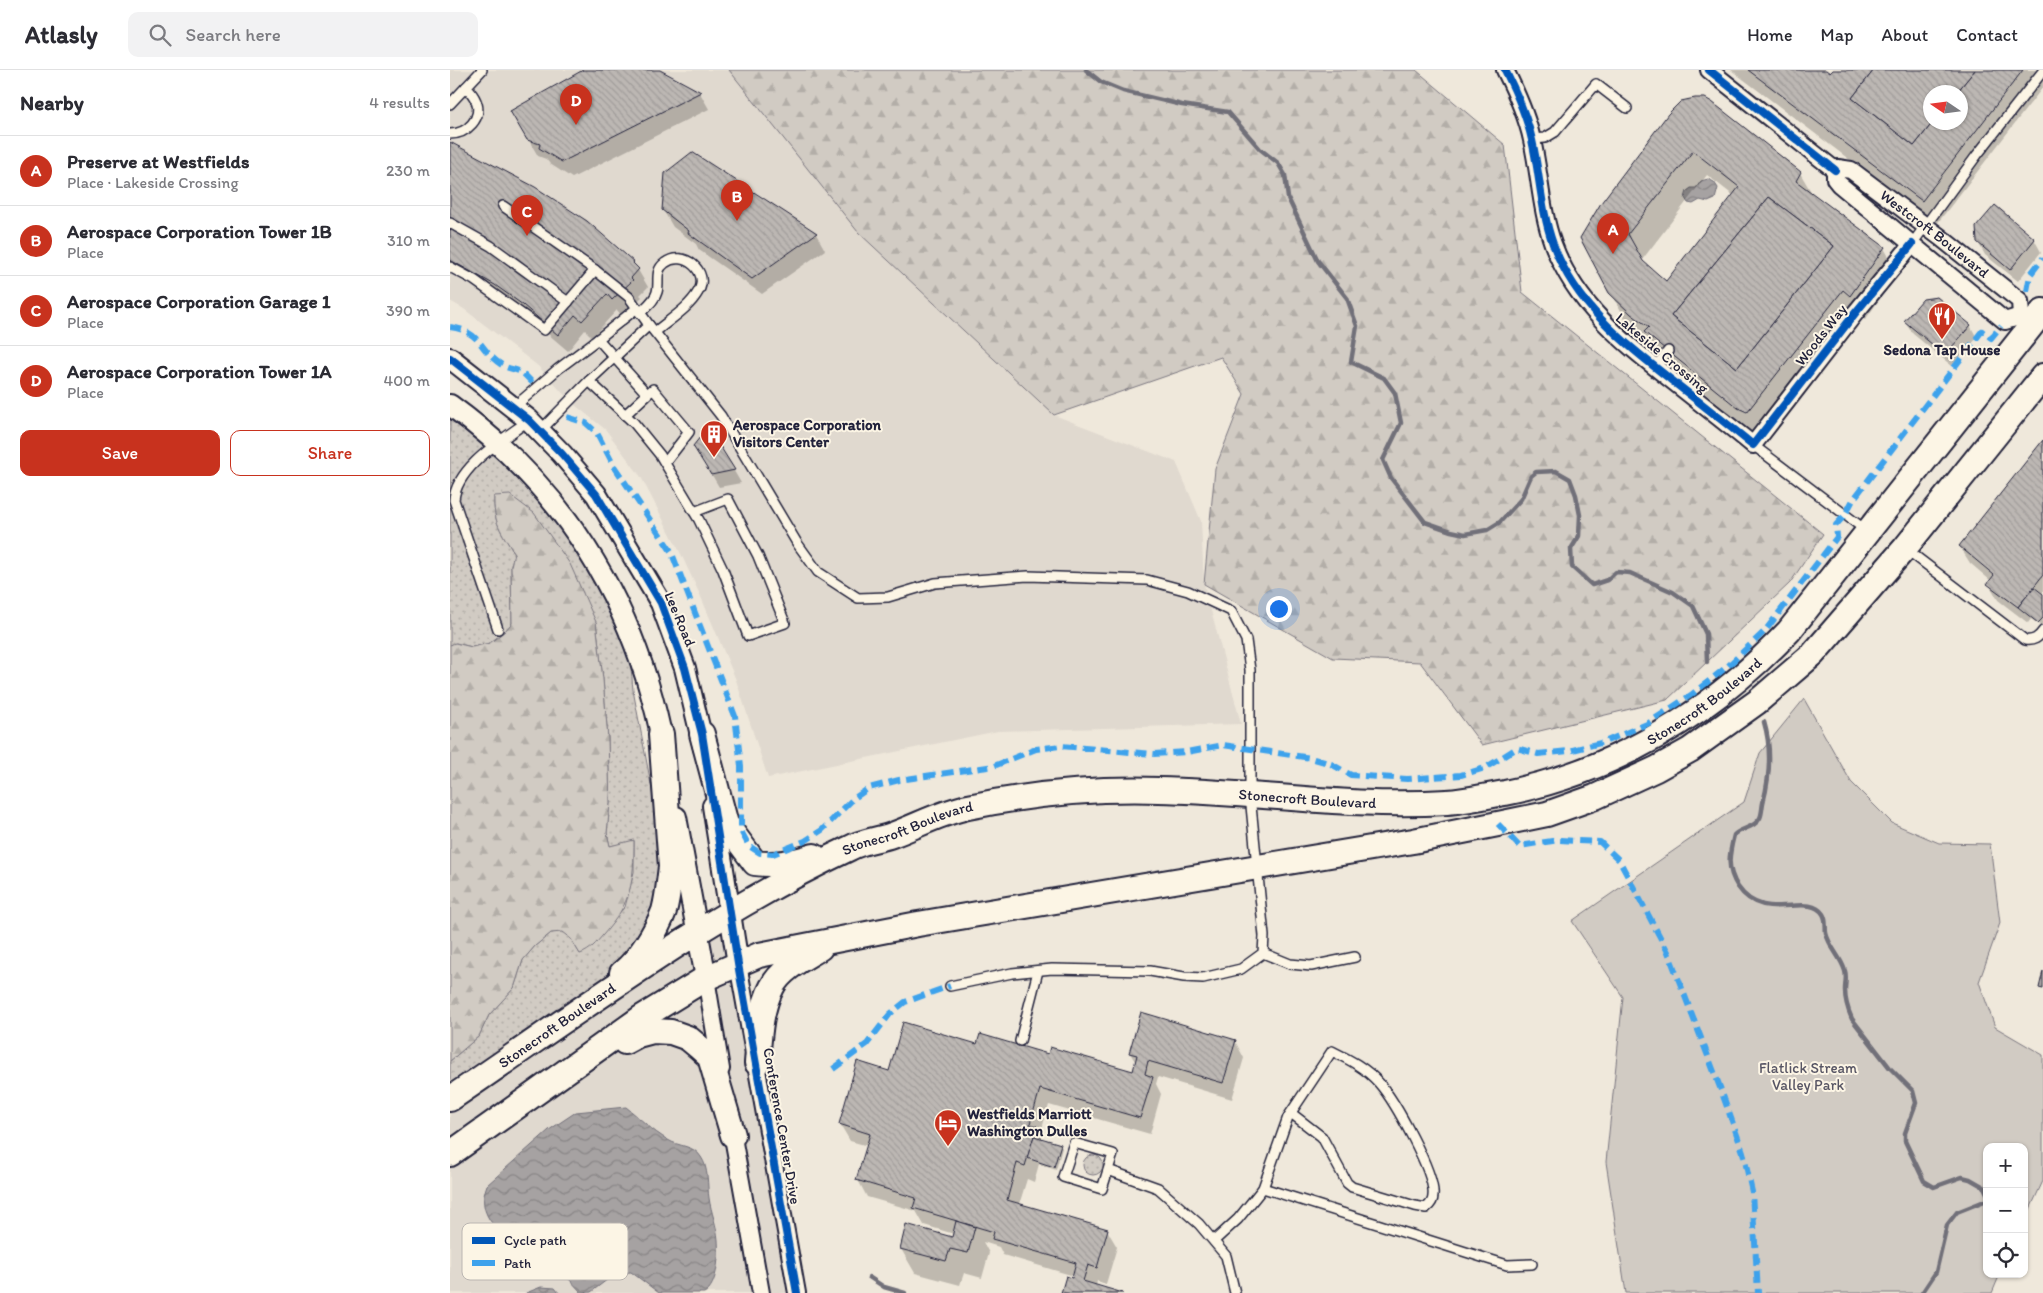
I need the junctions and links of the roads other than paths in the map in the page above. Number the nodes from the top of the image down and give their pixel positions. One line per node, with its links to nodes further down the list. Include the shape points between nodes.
1 (482, 70): 5 (lane)
2 (1505, 70): 9 (street, Lakeside Crossing)
3 (1709, 70): 10 (street, Westcroft Boulevard)
4 (2043, 71): 13 (lane)
5 (466, 88): 6 (lane); 8 (lane, via 476,100 476,118 465,131)
6 (450, 104)
7 (1627, 108): 9 (lane, via 1596,84 1556,132 1545,138)
8 (450, 134)
9 (1532, 139): 25 (street, Lakeside Crossing, via 1546,219 1563,268 1589,307)
10 (1835, 170): 13 (street, Westcroft Boulevard, via 1851,170); 14 (street, Westcroft Boulevard, via 1839,184)
11 (503, 206): 16 (lane)
12 (450, 223): 17 (lane, via 491,246)
13 (1925, 226): 14 (lane); 19 (street, Westcroft Boulevard, via 2020,301)
14 (1912, 244): 19 (street, Westcroft Boulevard, via 2005,321); 33 (street, Woods Way)
15 (450, 267): 17 (lane, via 474,280 544,330)
16 (595, 270): 17 (lane); 18 (lane, via 629,297)
17 (568, 302)
18 (639, 310): 20 (lane); 20 (lane, via 653,300 658,290 658,273 666,262 680,258 696,267 702,282 699,292); 21 (lane)
19 (2035, 321): 36 (main road, Stonecroft Boulevard)
20 (652, 328): 24 (lane); 42 (lane, via 722,416 797,543 818,572 858,598 888,597 935,584 1028,576 1147,580 1188,591 1230,610 1246,640 1250,670)
21 (598, 339): 24 (lane); 31 (lane, via 558,369)
22 (1668, 351): 25 (lane)
23 (450, 358): 31 (street, Lee Road)
24 (614, 358): 27 (lane); 28 (lane)
25 (1655, 367): 33 (street, Lakeside Crossing)
26 (2043, 376): 37 (main road, Stonecroft Boulevard)
27 (589, 381): 30 (lane); 31 (lane)
28 (647, 394): 30 (lane); 34 (lane, via 654,389 689,432)
29 (450, 405): 32 (street)
30 (625, 415): 34 (lane)
31 (527, 419): 32 (lane); 41 (street, Lee Road, via 596,494 661,603 686,668)
32 (498, 443): 38 (lane, via 465,472 454,500); 40 (street, via 523,467 569,523 616,598 648,680)
33 (1753, 445): 36 (lane, Lakeside Crossing)
34 (665, 463): 35 (lane)
35 (694, 512): 35 (lane, via 728,500 758,556 785,622 748,636 723,570)
36 (1868, 532): 42 (main road, Stonecroft Boulevard, via 1789,632 1760,662 1693,715 1625,754 1544,785 1450,802 1361,803)
37 (1905, 548): 39 (lane, via 2025,640 2038,638); 44 (main road, Stonecroft Boulevard, via 1839,626 1792,673 1758,702 1690,750 1656,769 1595,797 1547,814 1413,841)
38 (498, 629)
39 (2043, 630)
40 (661, 734): 46 (street); 55 (main road, via 671,867 664,910 641,951 626,970)
41 (702, 734): 43 (main road, via 726,824 755,864 785,864); 45 (street, Lee Road)
42 (1250, 796): 43 (main road, Stonecroft Boulevard, via 1163,790 1043,794 964,808 886,838); 44 (lane)
43 (854, 845): 45 (main road, Stonecroft Boulevard)
44 (1256, 866): 47 (main road, Stonecroft Boulevard); 48 (lane)
45 (730, 911): 46 (main road, Stonecroft Boulevard); 50 (street, Lee Road)
46 (698, 932): 52 (street); 55 (main road, Stonecroft Boulevard)
47 (831, 941): 50 (main road, Stonecroft Boulevard, via 758,955); 56 (main road, via 786,970 772,986 760,1028)
48 (1264, 953): 49 (lane, via 1290,964 1311,966); 51 (lane, via 1240,969 1203,978 1150,971)
49 (1355, 956)
50 (738, 964): 52 (main road, Stonecroft Boulevard); 56 (street, Conference Center Drive)
51 (1038, 970): 53 (lane); 54 (lane)
52 (706, 978): 59 (street); 60 (main road, Stonecroft Boulevard, via 641,1018)
53 (950, 986)
54 (1020, 1041)
55 (530, 1045): 57 (main road, Stonecroft Boulevard)
56 (757, 1063): 66 (street, Conference Center Drive)
57 (450, 1099)
58 (1291, 1113): 58 (lane, via 1332,1050 1351,1061 1378,1083 1409,1131 1433,1188 1431,1204 1426,1208 1415,1206 1352,1187 1346,1183 1322,1137); 62 (lane)
59 (732, 1135): 60 (main road, via 710,1057 688,1038 672,1032 653,1031 638,1035 616,1048 491,1136); 65 (street)
60 (450, 1155)
61 (1108, 1170): 61 (lane, via 1114,1154 1074,1143 1063,1177 1102,1189); 63 (lane, via 1158,1188)
62 (1263, 1188): 63 (lane, via 1238,1219); 64 (lane, via 1506,1265)
63 (1214, 1241): 67 (lane, via 1226,1256)
64 (1532, 1264)
65 (760, 1293)
66 (797, 1293)
67 (1235, 1293)

